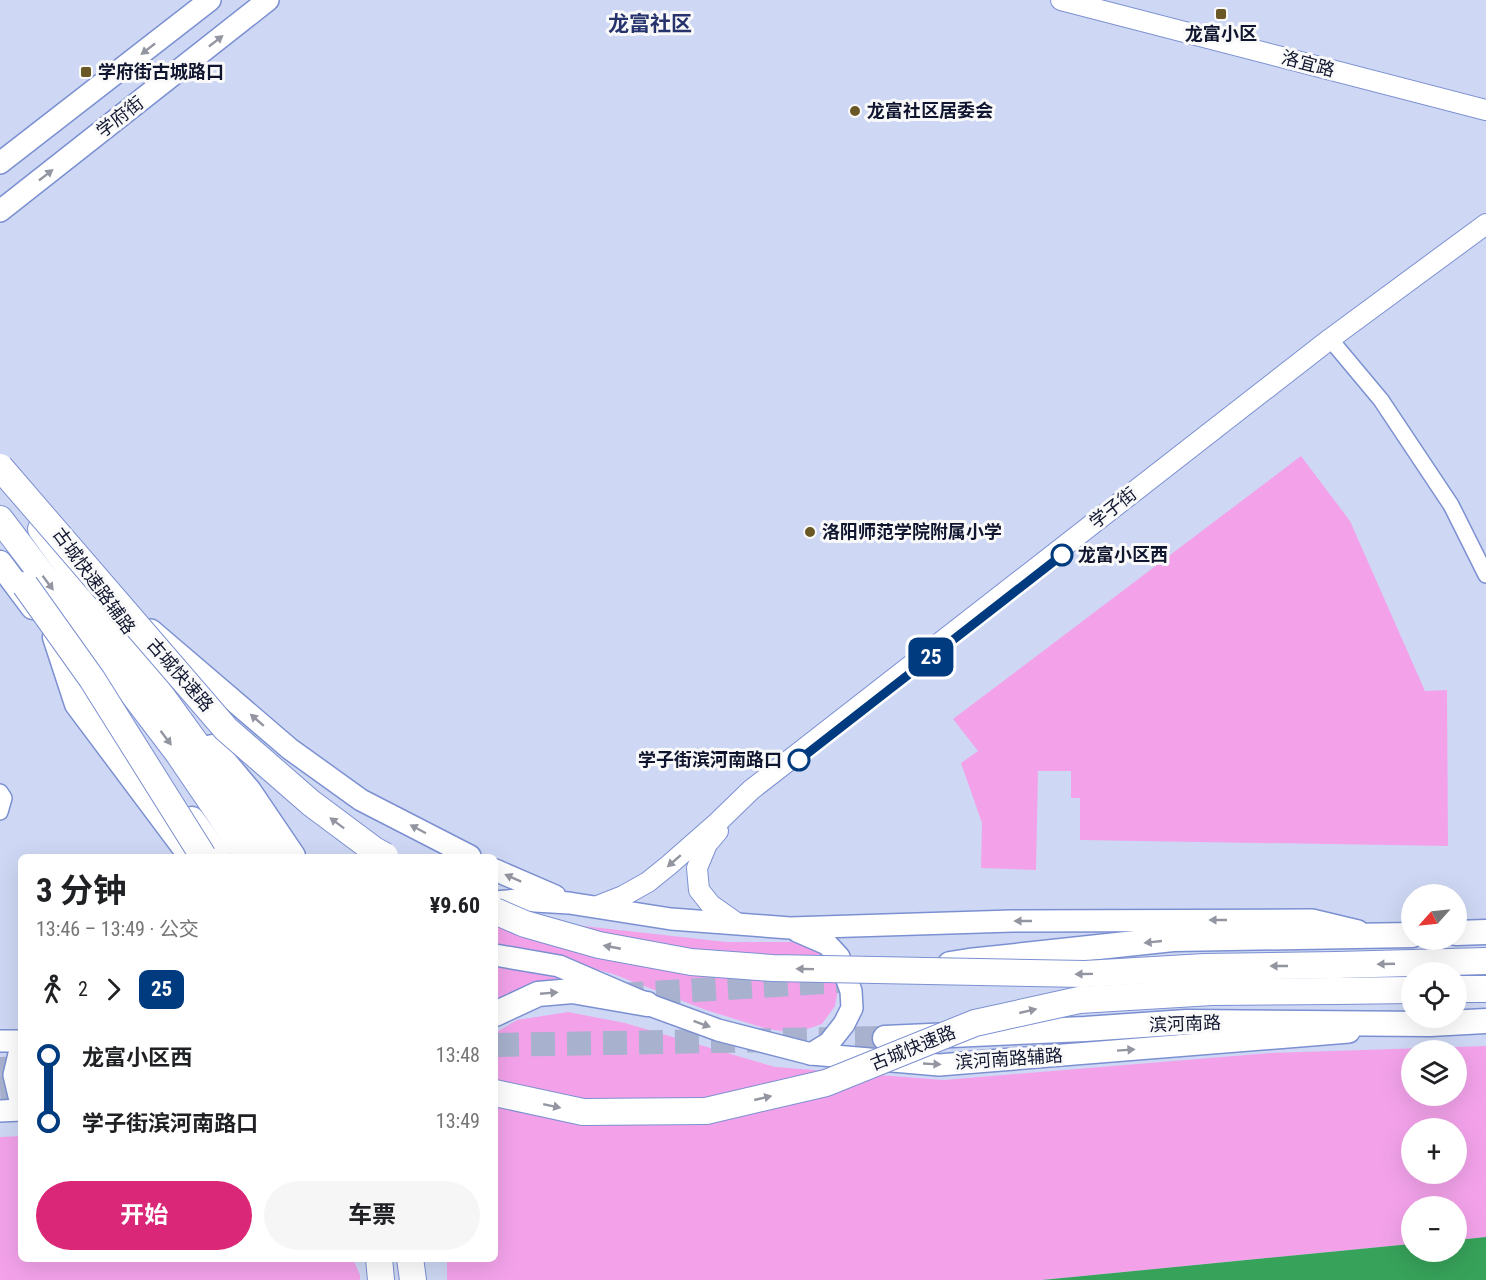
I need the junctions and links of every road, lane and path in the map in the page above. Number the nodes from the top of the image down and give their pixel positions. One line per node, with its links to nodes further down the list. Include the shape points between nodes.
1 (210, 0): 7 (main road, 学府街, one-way to 7)
2 (268, 0): 8 (main road, 学府街, one-way to 2)
3 (1061, 0): 6 (street, 洛宜路)
4 (1104, 0): 5 (street, 洛宜路)
5 (1486, 99)
6 (1486, 110)
7 (0, 164)
8 (0, 211)
9 (1486, 224): 11 (street, 学子街)
10 (1486, 231): 11 (street, 学子街)
11 (1332, 342): 18 (street, via 1381,400 1445,496); 23 (street, 学子街)
12 (0, 452): 19 (main road, 古城快速路辅路)
13 (0, 467): 30 (highway, 古城快速路, one-way to 13, bridge, via 311,803 226,729)
14 (0, 473): 28 (highway)
15 (0, 519): 27 (highway, one-way to 27, via 178,753)
16 (0, 541): 25 (highway, bridge)
17 (0, 563): 20 (main road)
18 (1486, 575)
19 (100, 588): 29 (main road, 古城快速路辅路); 31 (main road, one-way to 19, via 361,800 290,749)
20 (55, 637): 24 (main road, via 77,704); 26 (main road)
21 (0, 792): 22 (street, via 4,798)
22 (0, 812)
23 (720, 824): 35 (street, one-way to 35, via 648,882); 37 (street, via 697,868 699,890 711,905)
24 (190, 854)
25 (202, 854)
26 (218, 854)
27 (247, 854)
28 (272, 854)
29 (292, 854)
30 (381, 854)
31 (466, 854)
32 (498, 871): 34 (main road, one-way to 32)
33 (498, 902): 34 (main road)
34 (569, 903): 35 (main road)
35 (596, 907): 37 (main road)
36 (498, 911): 44 (highway, one-way to 36, bridge, via 1205,967 1085,974 772,968 691,962 599,945 525,924)
37 (738, 924): 38 (main road)
38 (790, 928): 42 (main road, one-way to 38, via 1312,920 1012,921); 58 (main road, via 827,944 839,957 851,991 852,1008 844,1024 829,1043)
39 (1486, 932): 40 (main road)
40 (1467, 933)
41 (1401, 935): 42 (main road)
42 (1380, 936): 45 (main road, one-way to 45, via 1173,939 969,961)
43 (498, 956): 49 (main road, 滨河南路辅路, via 559,966)
44 (1486, 961)
45 (875, 978)
46 (1467, 989): 47 (highway)
47 (1486, 989)
48 (1401, 990): 61 (highway, 古城快速路, one-way to 48, bridge, via 583,1112 706,1111 826,1083 975,1023 1079,1000 1212,992)
49 (647, 1004): 50 (main road, one-way to 49, via 538,994 572,991); 58 (main road, 滨河南路辅路, one-way to 58, via 718,1030)
50 (498, 1013)
51 (1486, 1021): 52 (main road, 滨河南路)
52 (1467, 1022)
53 (1401, 1024): 55 (main road, 滨河南路, via 1186,1022)
54 (1401, 1027): 58 (main road, 滨河南路辅路, one-way to 54, via 939,1065)
55 (885, 1038)
56 (0, 1041): 57 (main road)
57 (18, 1041)
58 (811, 1054)
59 (18, 1058): 60 (main road, via 14,1075)
60 (18, 1092)
61 (498, 1094)
62 (0, 1110): 63 (main road)
63 (18, 1110)

